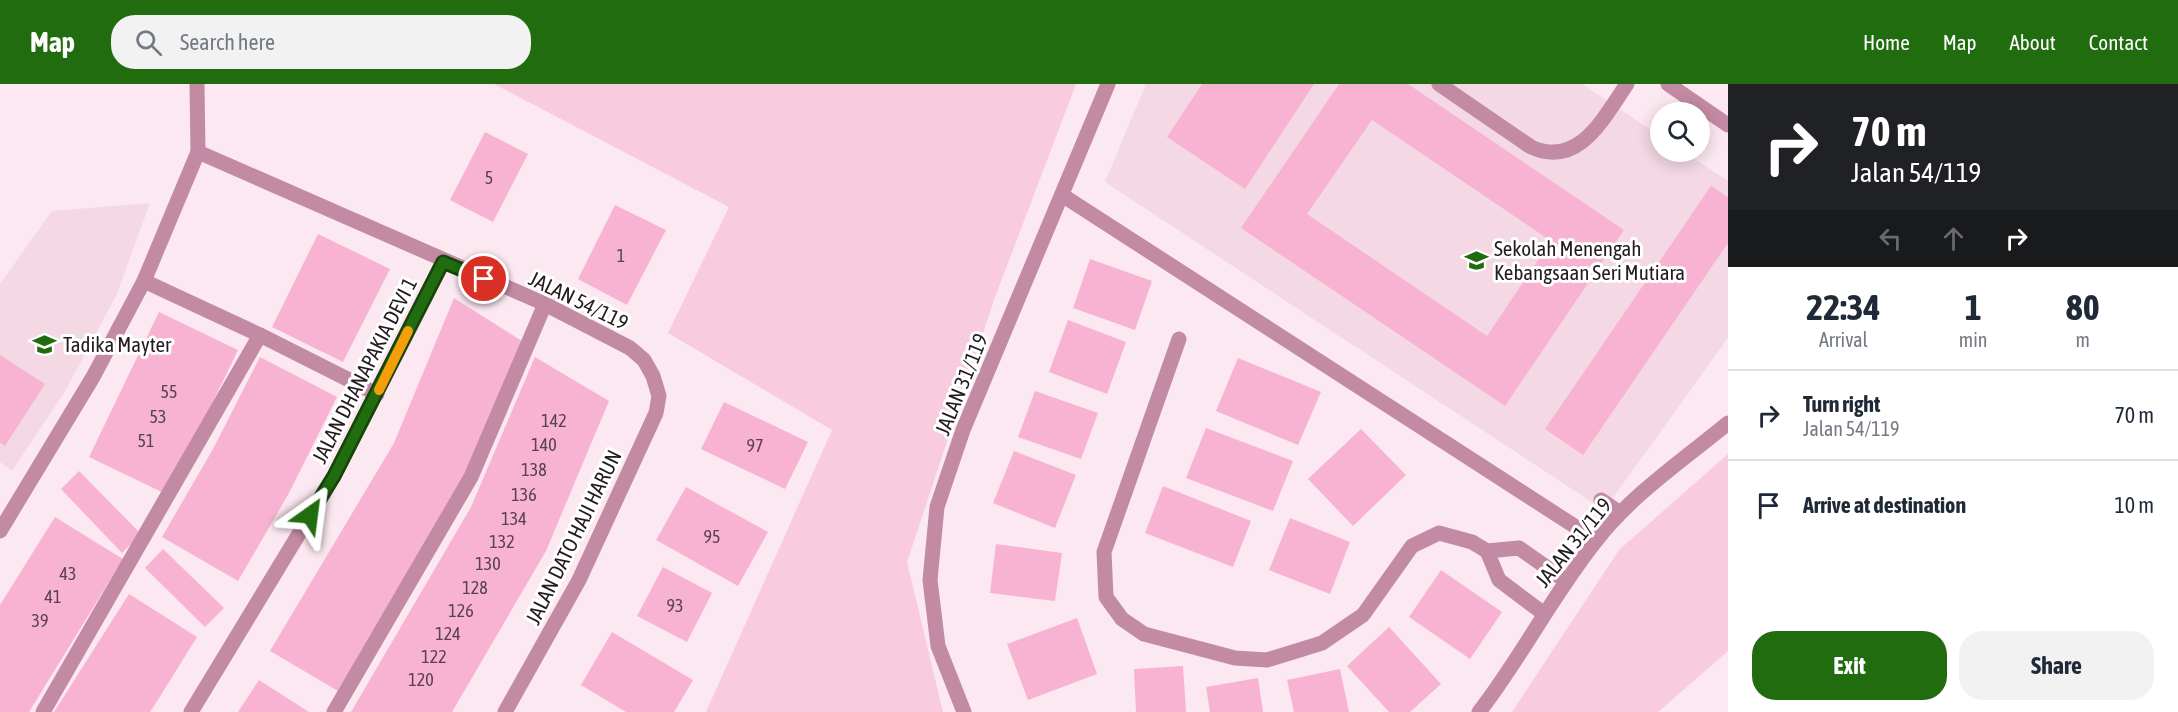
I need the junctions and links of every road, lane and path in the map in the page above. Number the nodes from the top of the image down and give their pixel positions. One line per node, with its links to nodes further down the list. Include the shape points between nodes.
1 (197, 84): 7 (street)
2 (1108, 84): 8 (street, JALAN 31/119)
3 (1439, 84): 4 (street, via 1544,153 1564,152 1578,146)
4 (1628, 84)
5 (1668, 84): 6 (street)
6 (1728, 125)
7 (198, 152): 9 (street, JALAN 54/119); 10 (street)
8 (1062, 195): 20 (street); 28 (street, JALAN 31/119, via 963,430 937,507 930,580 938,646)
9 (443, 262): 11 (street, JALAN 54/119); 15 (street, JALAN DHANAPAKIA DEVI 1)
10 (144, 281): 12 (street); 19 (street, via 93,377)
11 (544, 304): 14 (street, JALAN 54/119, via 630,348 644,360); 26 (street, via 471,477)
12 (260, 335): 15 (street); 24 (street)
13 (1179, 339): 21 (street, via 1104,552 1106,597 1122,619 1144,634 1235,658 1267,660 1322,643 1363,615 1412,546 1439,534 1472,542)
14 (653, 376): 27 (street, JALAN DATO HAJI HARUN, via 659,396 656,413 579,580)
15 (377, 394): 25 (street, JALAN DHANAPAKIA DEVI 1, via 334,476)
16 (1728, 423): 18 (street, JALAN 31/119)
17 (1601, 500): 18 (street)
18 (1620, 513): 20 (street, JALAN 31/119)
19 (0, 531)
20 (1596, 540): 22 (street, JALAN 31/119)
21 (1487, 551): 22 (street, via 1519,548); 23 (street, via 1499,580)
22 (1566, 580): 23 (street, JALAN 31/119)
23 (1543, 613): 29 (street, JALAN 31/119)
24 (43, 712)
25 (191, 712)
26 (333, 712)
27 (505, 712)
28 (964, 712)
29 (1479, 712)

